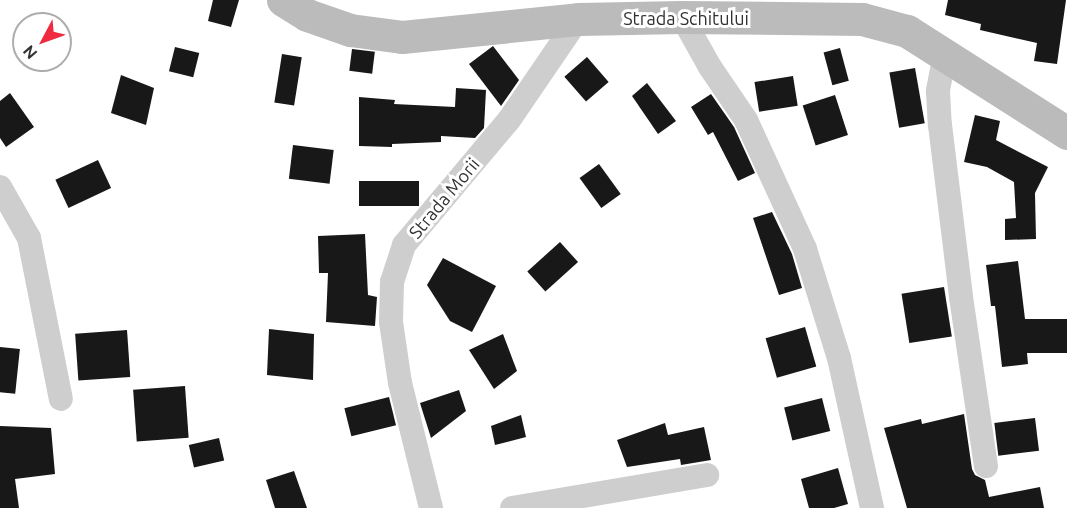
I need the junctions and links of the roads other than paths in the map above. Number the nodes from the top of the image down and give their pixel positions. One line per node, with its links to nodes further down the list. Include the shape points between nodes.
1 (283, 0): 3 (main road, Strada Schitului, via 307,15 350,30 402,37)
2 (682, 17): 3 (main road, Strada Schitului); 4 (main road, Strada Schitului, via 862,19 907,31); 12 (street, via 746,120 805,249 839,358)
3 (578, 19): 10 (street, Strada Morii, via 509,120 404,245 392,282 392,322 400,383)
4 (945, 54): 5 (main road, Strada Schitului); 8 (street, via 938,91 939,125)
5 (1067, 133)
6 (0, 187): 7 (street, via 29,238)
7 (61, 399)
8 (986, 466)
9 (706, 475): 11 (street)
10 (431, 508)
11 (512, 508)
12 (872, 508)

